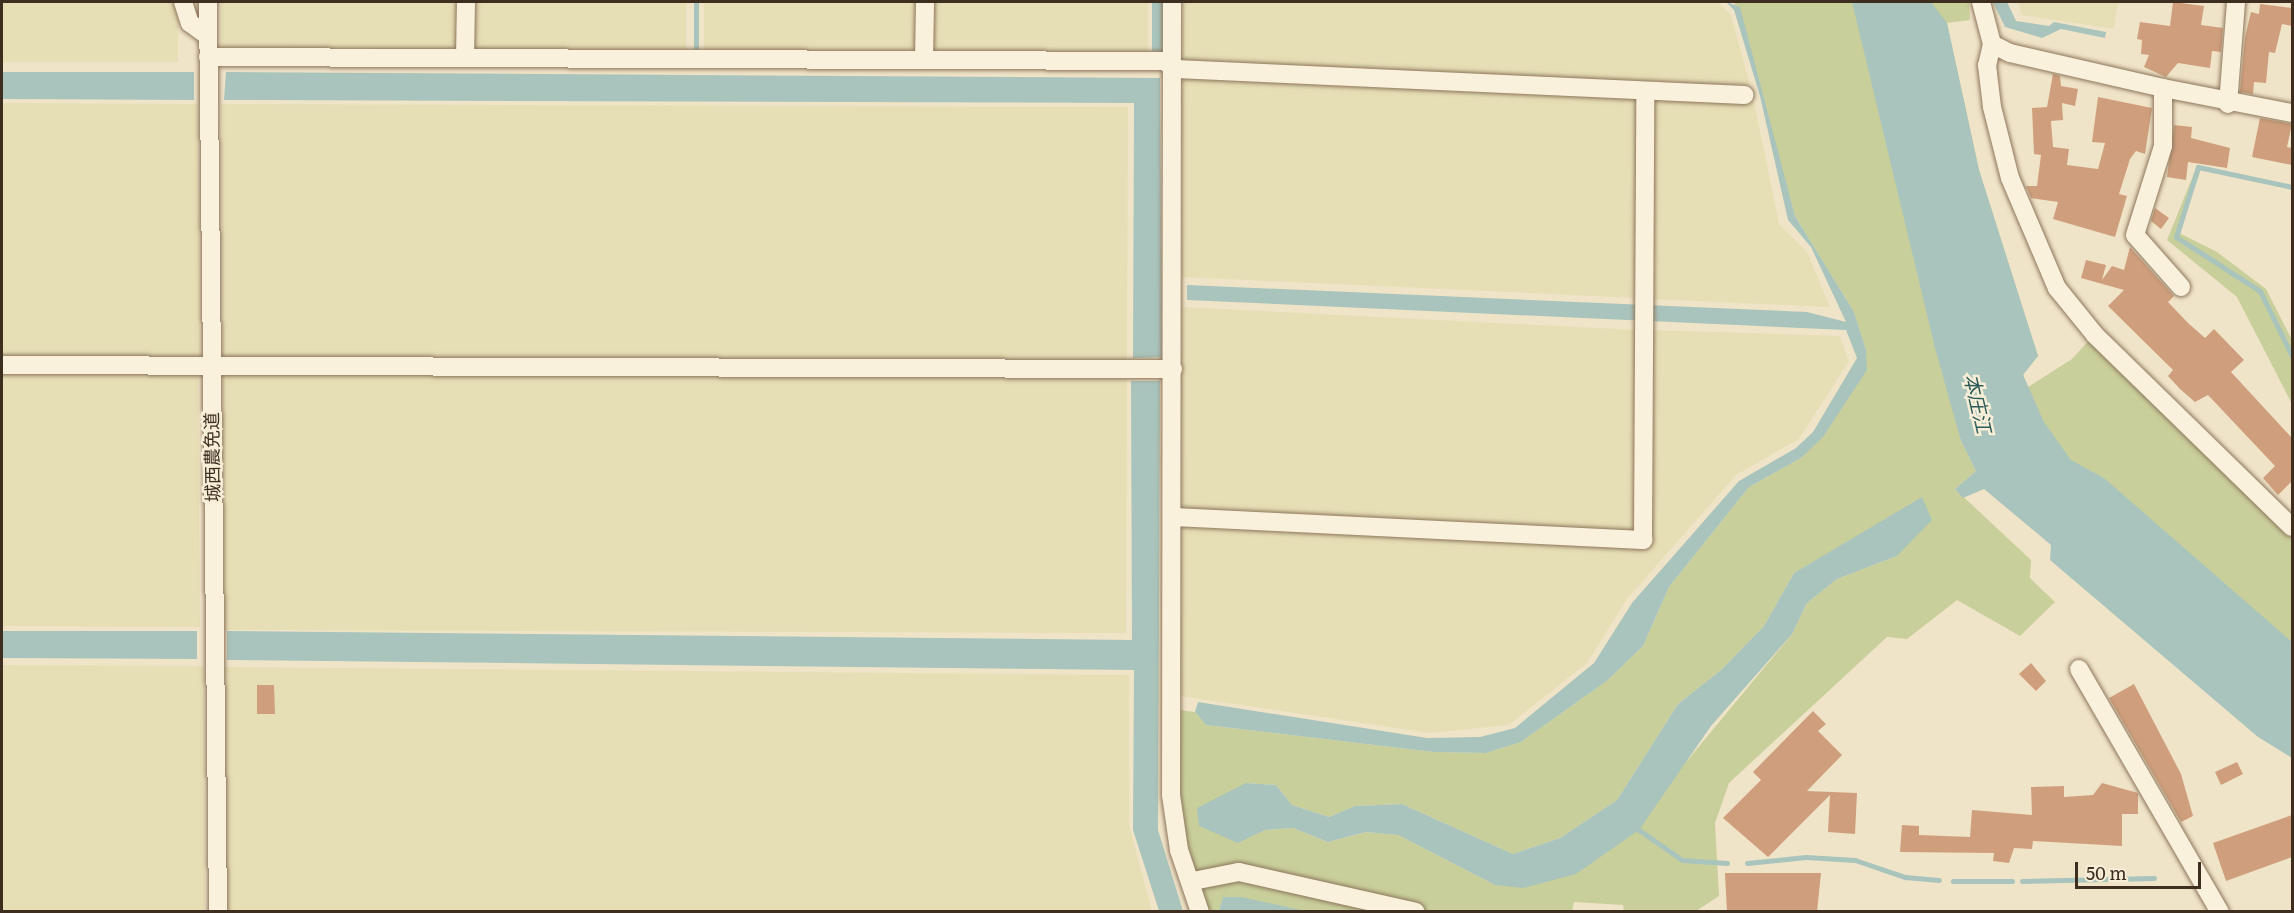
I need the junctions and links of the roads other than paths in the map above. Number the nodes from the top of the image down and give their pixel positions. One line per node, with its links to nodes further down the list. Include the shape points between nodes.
1 (183, 2): 8 (street, via 190,23)
2 (208, 2): 8 (street, 城西農免道)
3 (466, 2): 11 (street)
4 (925, 2): 12 (street)
5 (1172, 2): 13 (street)
6 (1981, 2): 9 (street)
7 (2236, 2): 17 (street)
8 (208, 36): 10 (street, 城西農免道)
9 (1992, 44): 14 (street, via 2010,53); 24 (street, via 1987,65 2002,148 2031,236 2057,288 2095,335)
10 (208, 57): 11 (street); 21 (street, 城西農免道)
11 (465, 58): 12 (street)
12 (924, 60): 13 (street, via 1164,61)
13 (1176, 69): 15 (street); 22 (street)
14 (2163, 88): 17 (street); 19 (street, via 2163,146 2136,235)
15 (1645, 92): 16 (street); 23 (street, via 1643,540)
16 (1744, 95)
17 (2228, 104): 18 (street)
18 (2292, 113)
19 (2181, 287)
20 (2, 365): 21 (street)
21 (211, 366): 22 (street); 27 (street, 城西農免道)
22 (1173, 369): 23 (street)
23 (1173, 517): 26 (street, via 1172,822)
24 (2292, 526)
25 (2079, 669): 30 (street)
26 (1193, 881): 28 (street); 29 (street, via 1239,872)
27 (218, 912)
28 (1200, 912)
29 (1416, 912)
30 (2220, 912)

